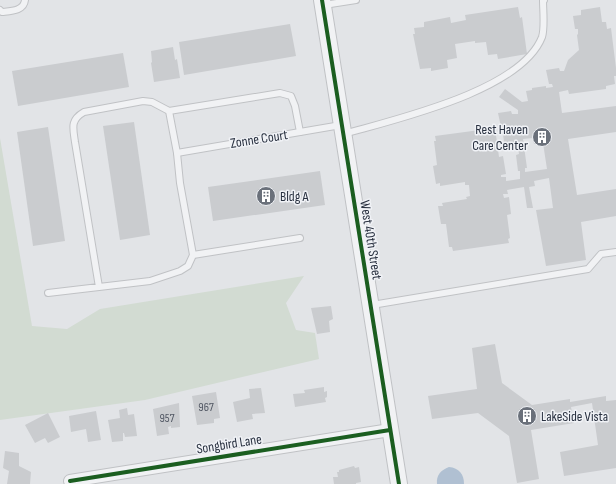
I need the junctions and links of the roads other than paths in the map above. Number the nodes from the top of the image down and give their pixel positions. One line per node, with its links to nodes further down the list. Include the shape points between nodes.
1 (25, 0): 5 (lane, via 25,4 19,9 2,12)
2 (356, 0): 4 (lane)
3 (544, 0): 7 (lane, Zonne Court, via 542,35 534,52 512,71 483,89 429,109)
4 (322, 3): 7 (street, West 40th Street)
5 (0, 10)
6 (169, 111): 8 (lane, via 280,93 291,96); 9 (lane); 13 (lane, via 152,102 143,101 84,112 76,117 73,123)
7 (342, 130): 8 (lane, Zonne Court); 15 (street, West 40th Street)
8 (300, 132): 9 (lane, Zonne Court)
9 (178, 152): 12 (lane, via 180,183)
10 (300, 238): 12 (lane)
11 (616, 252): 15 (lane, via 601,254 588,269)
12 (193, 255): 13 (lane, via 188,266 180,272 150,280)
13 (99, 287): 14 (lane)
14 (48, 293)
15 (370, 305): 16 (street, West 40th Street)
16 (390, 430): 17 (street, Songbird Lane); 18 (street, West 40th Street)
17 (70, 481)
18 (399, 484)

